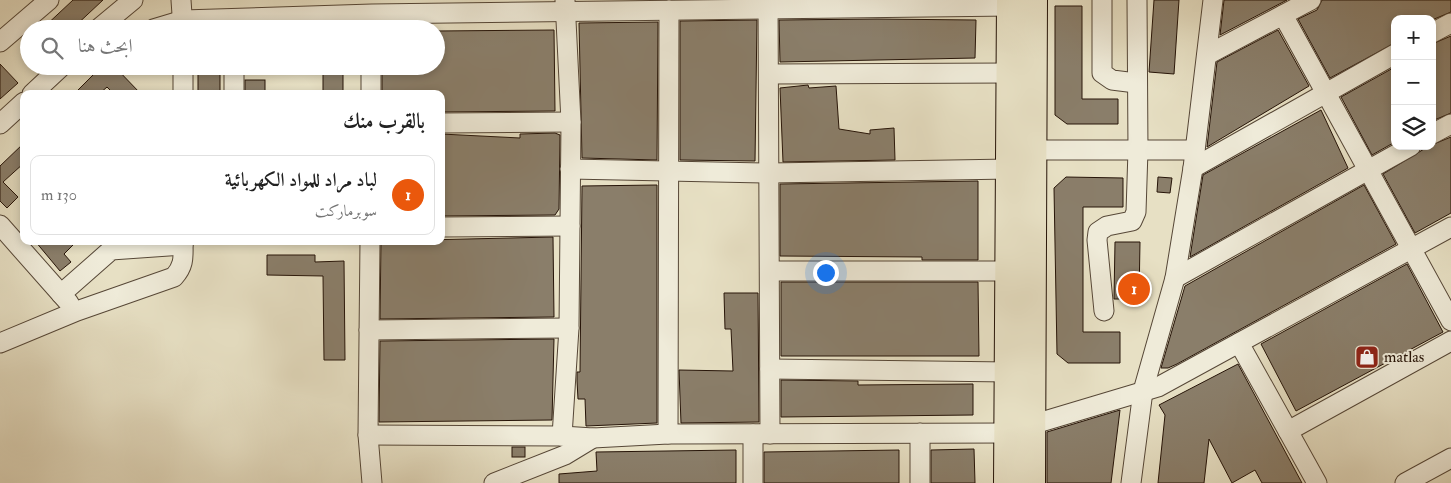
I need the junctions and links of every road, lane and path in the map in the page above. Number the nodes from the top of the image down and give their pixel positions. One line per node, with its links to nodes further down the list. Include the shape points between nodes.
1 (49, 0): 15 (street)
2 (133, 0): 16 (street)
3 (181, 0): 17 (street)
4 (1102, 0): 31 (street, via 1102,73 1112,80)
5 (1137, 0): 31 (street)
6 (1213, 0): 23 (street)
7 (1311, 0): 14 (street)
8 (1019, 2): 10 (street); 25 (main road); 43 (main road)
9 (768, 4): 10 (street); 12 (street); 26 (street)
10 (889, 4)
11 (565, 6): 12 (street); 13 (street); 38 (street)
12 (669, 10): 50 (street)
13 (372, 14): 18 (street)
14 (1283, 15): 23 (street); 36 (street)
15 (26, 20)
16 (109, 20)
17 (183, 20)
18 (290, 20)
19 (1451, 23): 21 (street)
20 (20, 25): 22 (street)
21 (1436, 31)
22 (0, 42)
23 (1206, 55): 46 (street)
24 (1391, 56): 36 (street)
25 (1011, 73): 26 (street); 48 (main road)
26 (769, 74): 51 (street)
27 (52, 75): 32 (street)
28 (183, 75): 33 (street)
29 (234, 75): 34 (street)
30 (371, 75): 35 (street)
31 (1136, 83): 44 (street)
32 (36, 90)
33 (183, 90)
34 (234, 90)
35 (371, 90)
36 (1326, 92): 46 (street); 49 (street)
37 (20, 106): 40 (street)
38 (571, 122): 39 (street); 47 (street)
39 (445, 123)
40 (0, 124)
41 (1451, 124): 42 (street)
42 (1436, 132)
43 (1032, 150): 44 (street); 76 (main road)
44 (1138, 150): 46 (street); 66 (street, via 1135,218 1107,226 1098,232 1096,240)
45 (1404, 150): 49 (street)
46 (1194, 159): 63 (street)
47 (570, 169): 50 (street); 53 (street)
48 (1010, 169): 51 (street); 62 (main road)
49 (1368, 170): 60 (street); 63 (street)
50 (668, 171): 51 (street); 79 (street)
51 (770, 172): 61 (street)
52 (0, 225): 64 (street)
53 (570, 226): 54 (street); 68 (street)
54 (445, 227)
55 (1451, 228): 60 (street)
56 (132, 245): 59 (street)
57 (183, 245): 65 (street, via 184,261 174,277)
58 (370, 245): 69 (street)
59 (107, 246): 64 (street)
60 (1412, 249): 67 (street); 72 (street)
61 (770, 271): 62 (street); 73 (street)
62 (1010, 271): 74 (main road)
63 (1175, 278): 75 (street)
64 (61, 294): 65 (street)
65 (77, 311): 71 (street)
66 (1104, 311)
67 (1451, 321)
68 (569, 328): 69 (street); 82 (street)
69 (369, 330): 81 (street)
70 (1451, 341): 77 (street)
71 (0, 343)
72 (1239, 343): 75 (street, via 1158,387); 77 (street)
73 (770, 369): 74 (street); 80 (street)
74 (1009, 372): 76 (main road)
75 (1143, 391): 76 (street); 85 (street)
76 (1020, 429): 78 (street); 90 (main road); 91 (main road)
77 (1288, 431): 92 (street)
78 (920, 433): 80 (street); 89 (street)
79 (668, 434): 80 (street); 83 (street)
80 (761, 434): 88 (street)
81 (368, 435): 82 (street); 86 (street)
82 (562, 436): 83 (street)
83 (593, 438): 87 (street, via 565,455)
84 (1451, 458): 93 (street)
85 (1132, 482)
86 (372, 483)
87 (494, 483)
88 (753, 483)
89 (920, 483)
90 (1008, 483)
91 (1031, 483)
92 (1316, 483)
93 (1405, 483)

